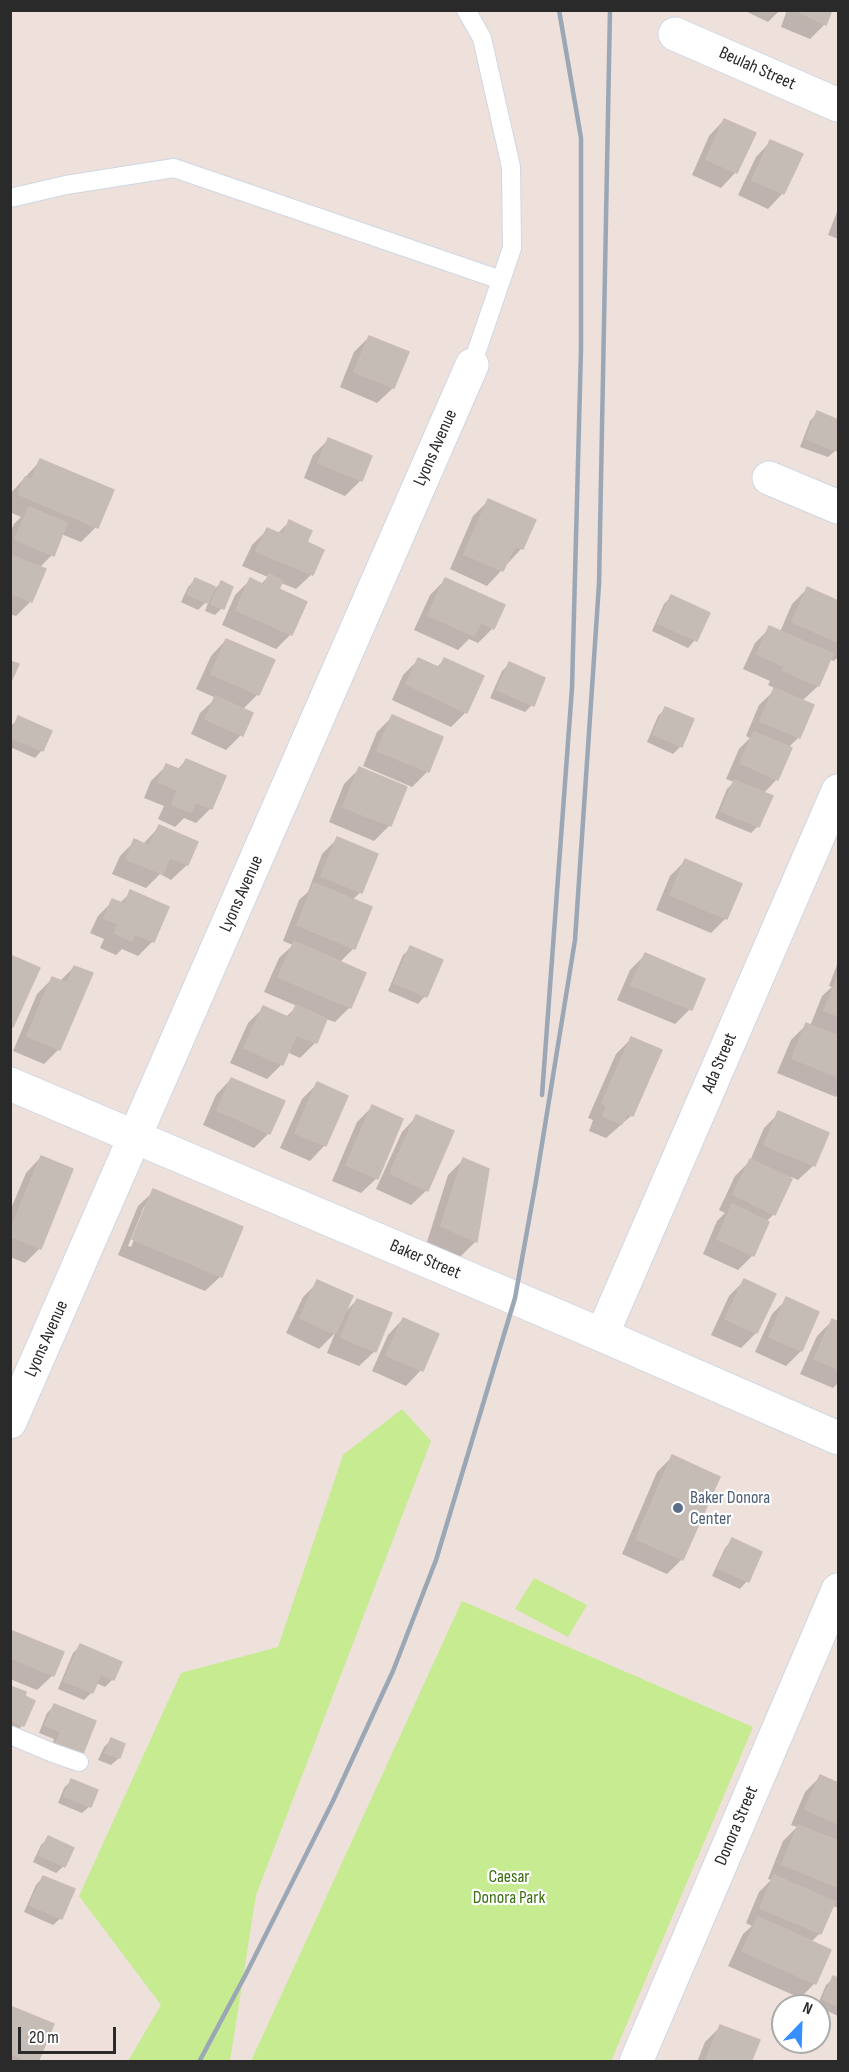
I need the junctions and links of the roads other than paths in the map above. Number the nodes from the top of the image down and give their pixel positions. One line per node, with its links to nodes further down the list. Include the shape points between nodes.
1 (466, 10): 5 (lane, via 482,38 511,167 512,248)
2 (675, 34): 3 (street, Beulah Street)
3 (838, 105)
4 (10, 198): 5 (lane, via 174,168)
5 (501, 280): 6 (lane)
6 (472, 365): 11 (street, Lyons Avenue)
7 (769, 478): 8 (street)
8 (838, 507)
9 (838, 791): 12 (street, Ada Street)
10 (10, 1084): 11 (street, Baker Street)
11 (136, 1138): 12 (street, Baker Street); 13 (street, Lyons Avenue)
12 (602, 1335): 14 (street, Baker Street)
13 (10, 1422)
14 (838, 1438)
15 (838, 1590): 18 (street, Donora Street)
16 (10, 1735): 17 (lane)
17 (79, 1762)
18 (636, 2061)

